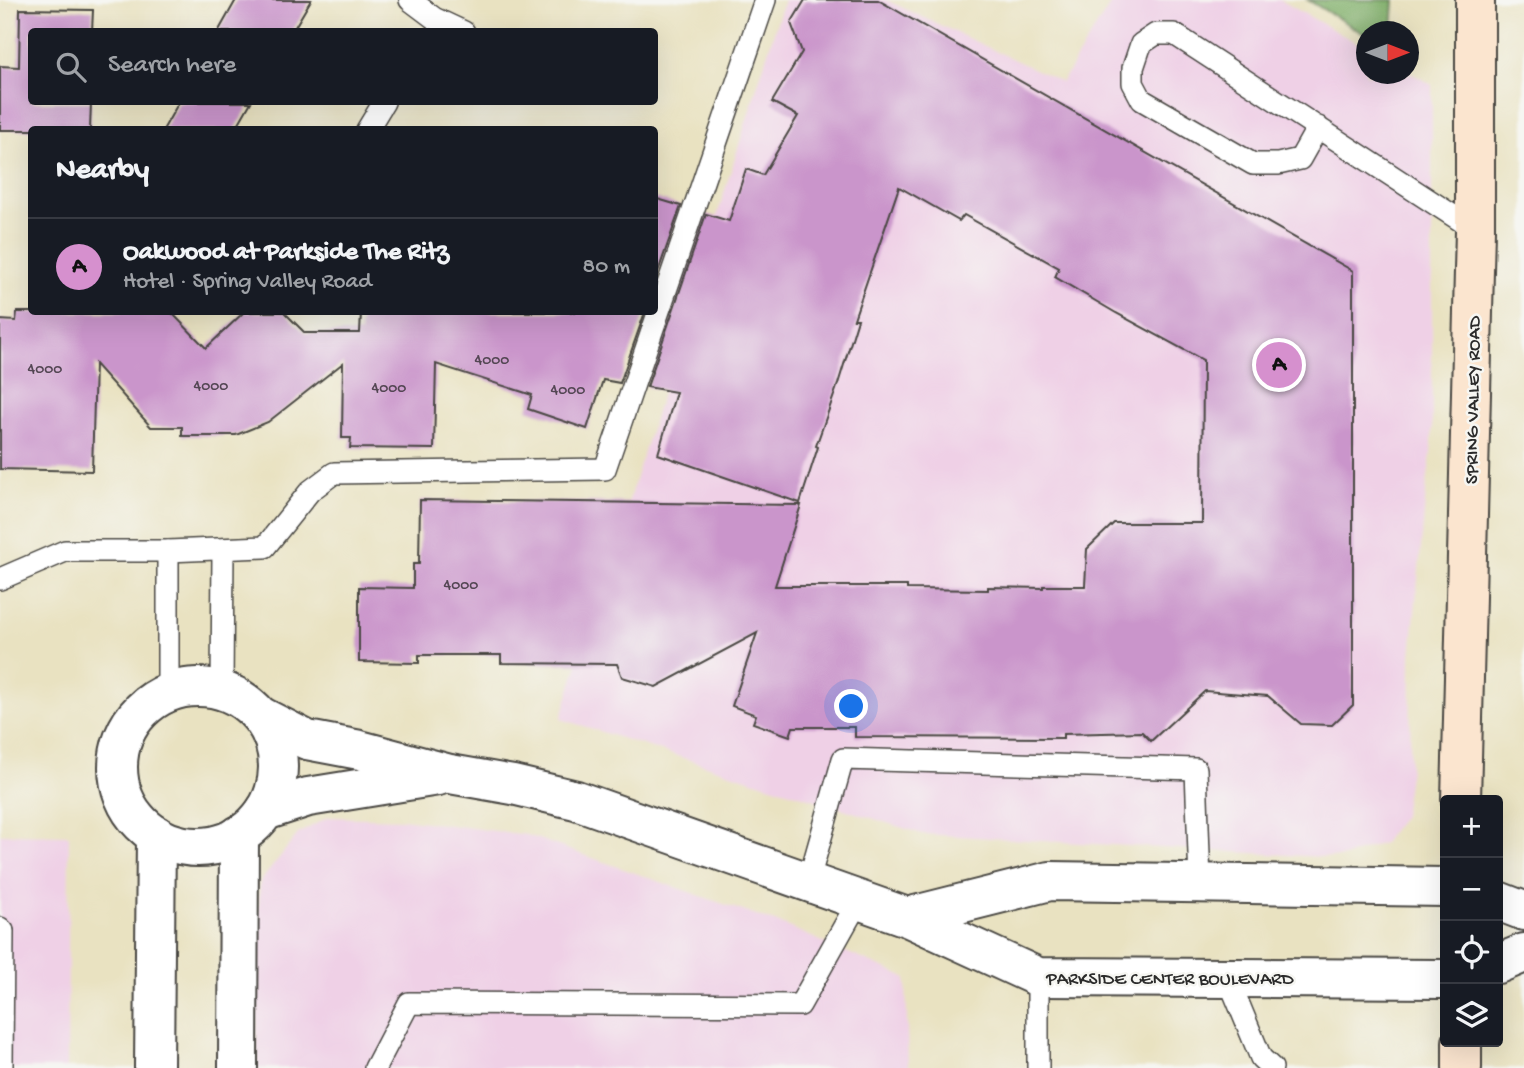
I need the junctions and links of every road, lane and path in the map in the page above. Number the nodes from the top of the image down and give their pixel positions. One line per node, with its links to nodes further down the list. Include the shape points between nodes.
1 (410, 0): 4 (lane)
2 (765, 0): 9 (lane)
3 (1475, 0): 8 (main road, SPRING VALLEY ROAD)
4 (430, 25)
5 (382, 105): 6 (lane)
6 (369, 126)
7 (1318, 127): 7 (lane, via 1174,34 1156,34 1141,44 1133,83 1142,100 1253,164 1300,159); 8 (lane)
8 (1475, 230): 18 (main road, SPRING VALLEY ROAD)
9 (658, 314)
10 (658, 315): 11 (lane, via 605,469 334,474 310,491 265,548)
11 (223, 550): 12 (lane); 14 (lane)
12 (168, 551): 13 (lane, via 65,551); 15 (lane)
13 (0, 579)
14 (222, 690): 15 (street, via 198,687); 16 (street)
15 (168, 694): 20 (street, via 147,705 129,726 119,752 119,780 127,806 144,828)
16 (260, 716): 17 (street, PARKSIDE CENTER BOULEVARD, via 307,740); 19 (street, via 272,736 276,785)
17 (450, 774): 19 (street, PARKSIDE CENTER BOULEVARD, via 308,797); 21 (street, PARKSIDE CENTER BOULEVARD, via 576,800)
18 (1461, 795)
19 (252, 823): 20 (street, via 222,844 194,848); 37 (street)
20 (156, 835): 36 (street)
21 (808, 883): 22 (lane, via 843,759 1196,769); 24 (street, PARKSIDE CENTER BOULEVARD)
22 (1199, 883): 23 (street); 27 (street, via 1050,881)
23 (1440, 887)
24 (859, 900): 27 (street, PARKSIDE CENTER BOULEVARD); 38 (lane, via 800,1004 409,1003)
25 (1503, 903): 26 (street)
26 (1524, 911)
27 (907, 917): 31 (street, PARKSIDE CENTER BOULEVARD)
28 (0, 928): 35 (lane)
29 (1524, 953): 30 (street)
30 (1503, 962)
31 (1038, 977): 32 (street, PARKSIDE CENTER BOULEVARD); 39 (lane)
32 (1228, 978): 33 (street, PARKSIDE CENTER BOULEVARD); 40 (lane, via 1261,1058)
33 (1440, 979)
34 (1462, 1047): 41 (main road)
35 (2, 1068)
36 (155, 1068)
37 (237, 1068)
38 (375, 1068)
39 (1038, 1068)
40 (1272, 1068)
41 (1462, 1068)

